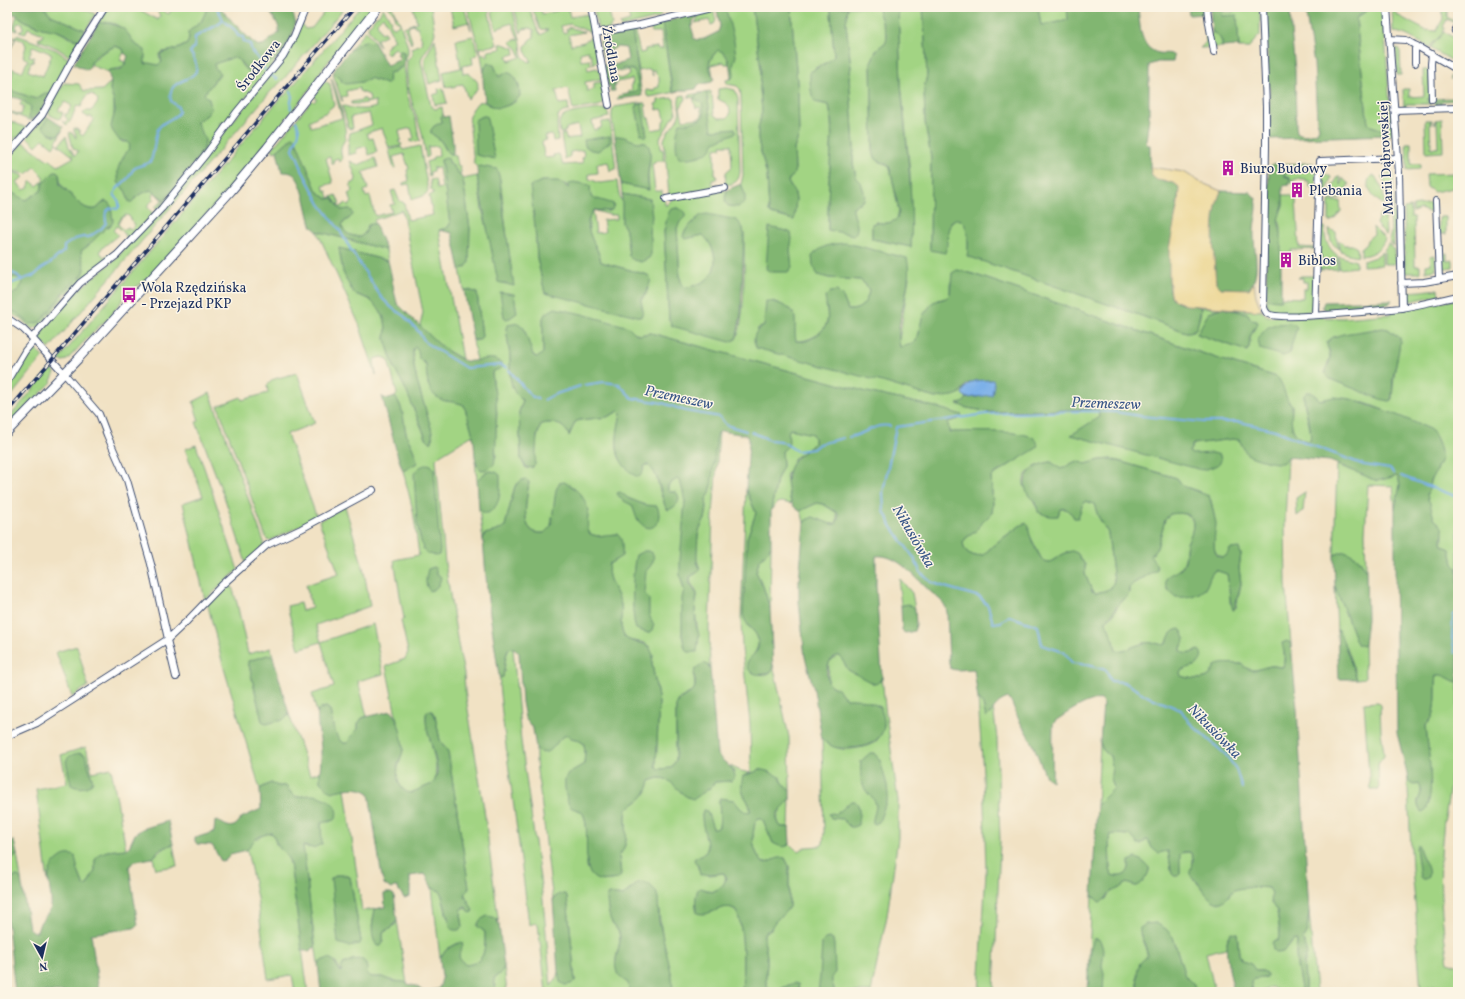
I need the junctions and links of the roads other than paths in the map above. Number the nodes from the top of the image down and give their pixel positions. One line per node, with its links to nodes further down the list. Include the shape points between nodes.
1 (105, 7): 20 (street, via 42,115)
2 (306, 7): 32 (street, Środkowa, via 283,56 162,208 117,255 80,283)
3 (378, 7): 33 (street, via 231,192)
4 (591, 7): 9 (street, Źródlana)
5 (715, 7): 9 (street)
6 (1207, 7): 12 (street)
7 (1262, 7): 30 (street, via 1266,107 1263,303 1267,314)
8 (1387, 7): 10 (street, Marii Dąbrowskiej)
9 (596, 33): 17 (street, Źródlana)
10 (1389, 39): 11 (street, via 1403,39); 19 (street, Marii Dąbrowskiej)
11 (1417, 46): 13 (street); 14 (street)
12 (1214, 52)
13 (1432, 54): 15 (street); 16 (street)
14 (1415, 63)
15 (1458, 70)
16 (1432, 99)
17 (609, 105)
18 (1457, 108): 19 (street)
19 (1394, 110): 21 (street, Marii Dąbrowskiej)
20 (7, 155)
21 (1398, 158): 27 (street, Marii Dąbrowskiej); 30 (street, via 1320,161)
22 (725, 188): 23 (street)
23 (666, 199)
24 (1436, 201): 26 (street)
25 (1458, 276): 26 (street)
26 (1439, 279): 27 (street)
27 (1401, 283): 29 (street, Marii Dąbrowskiej)
28 (1458, 296): 29 (street)
29 (1402, 308): 30 (street)
30 (1315, 315)
31 (7, 318): 32 (street)
32 (33, 339): 33 (street); 34 (street, Środkowa)
33 (64, 373): 35 (street); 37 (street, via 99,414 126,476 151,564)
34 (7, 381)
35 (7, 432)
36 (373, 490): 37 (street, via 267,545)
37 (167, 640): 38 (street); 39 (street, via 37,723)
38 (176, 677)
39 (7, 736)

